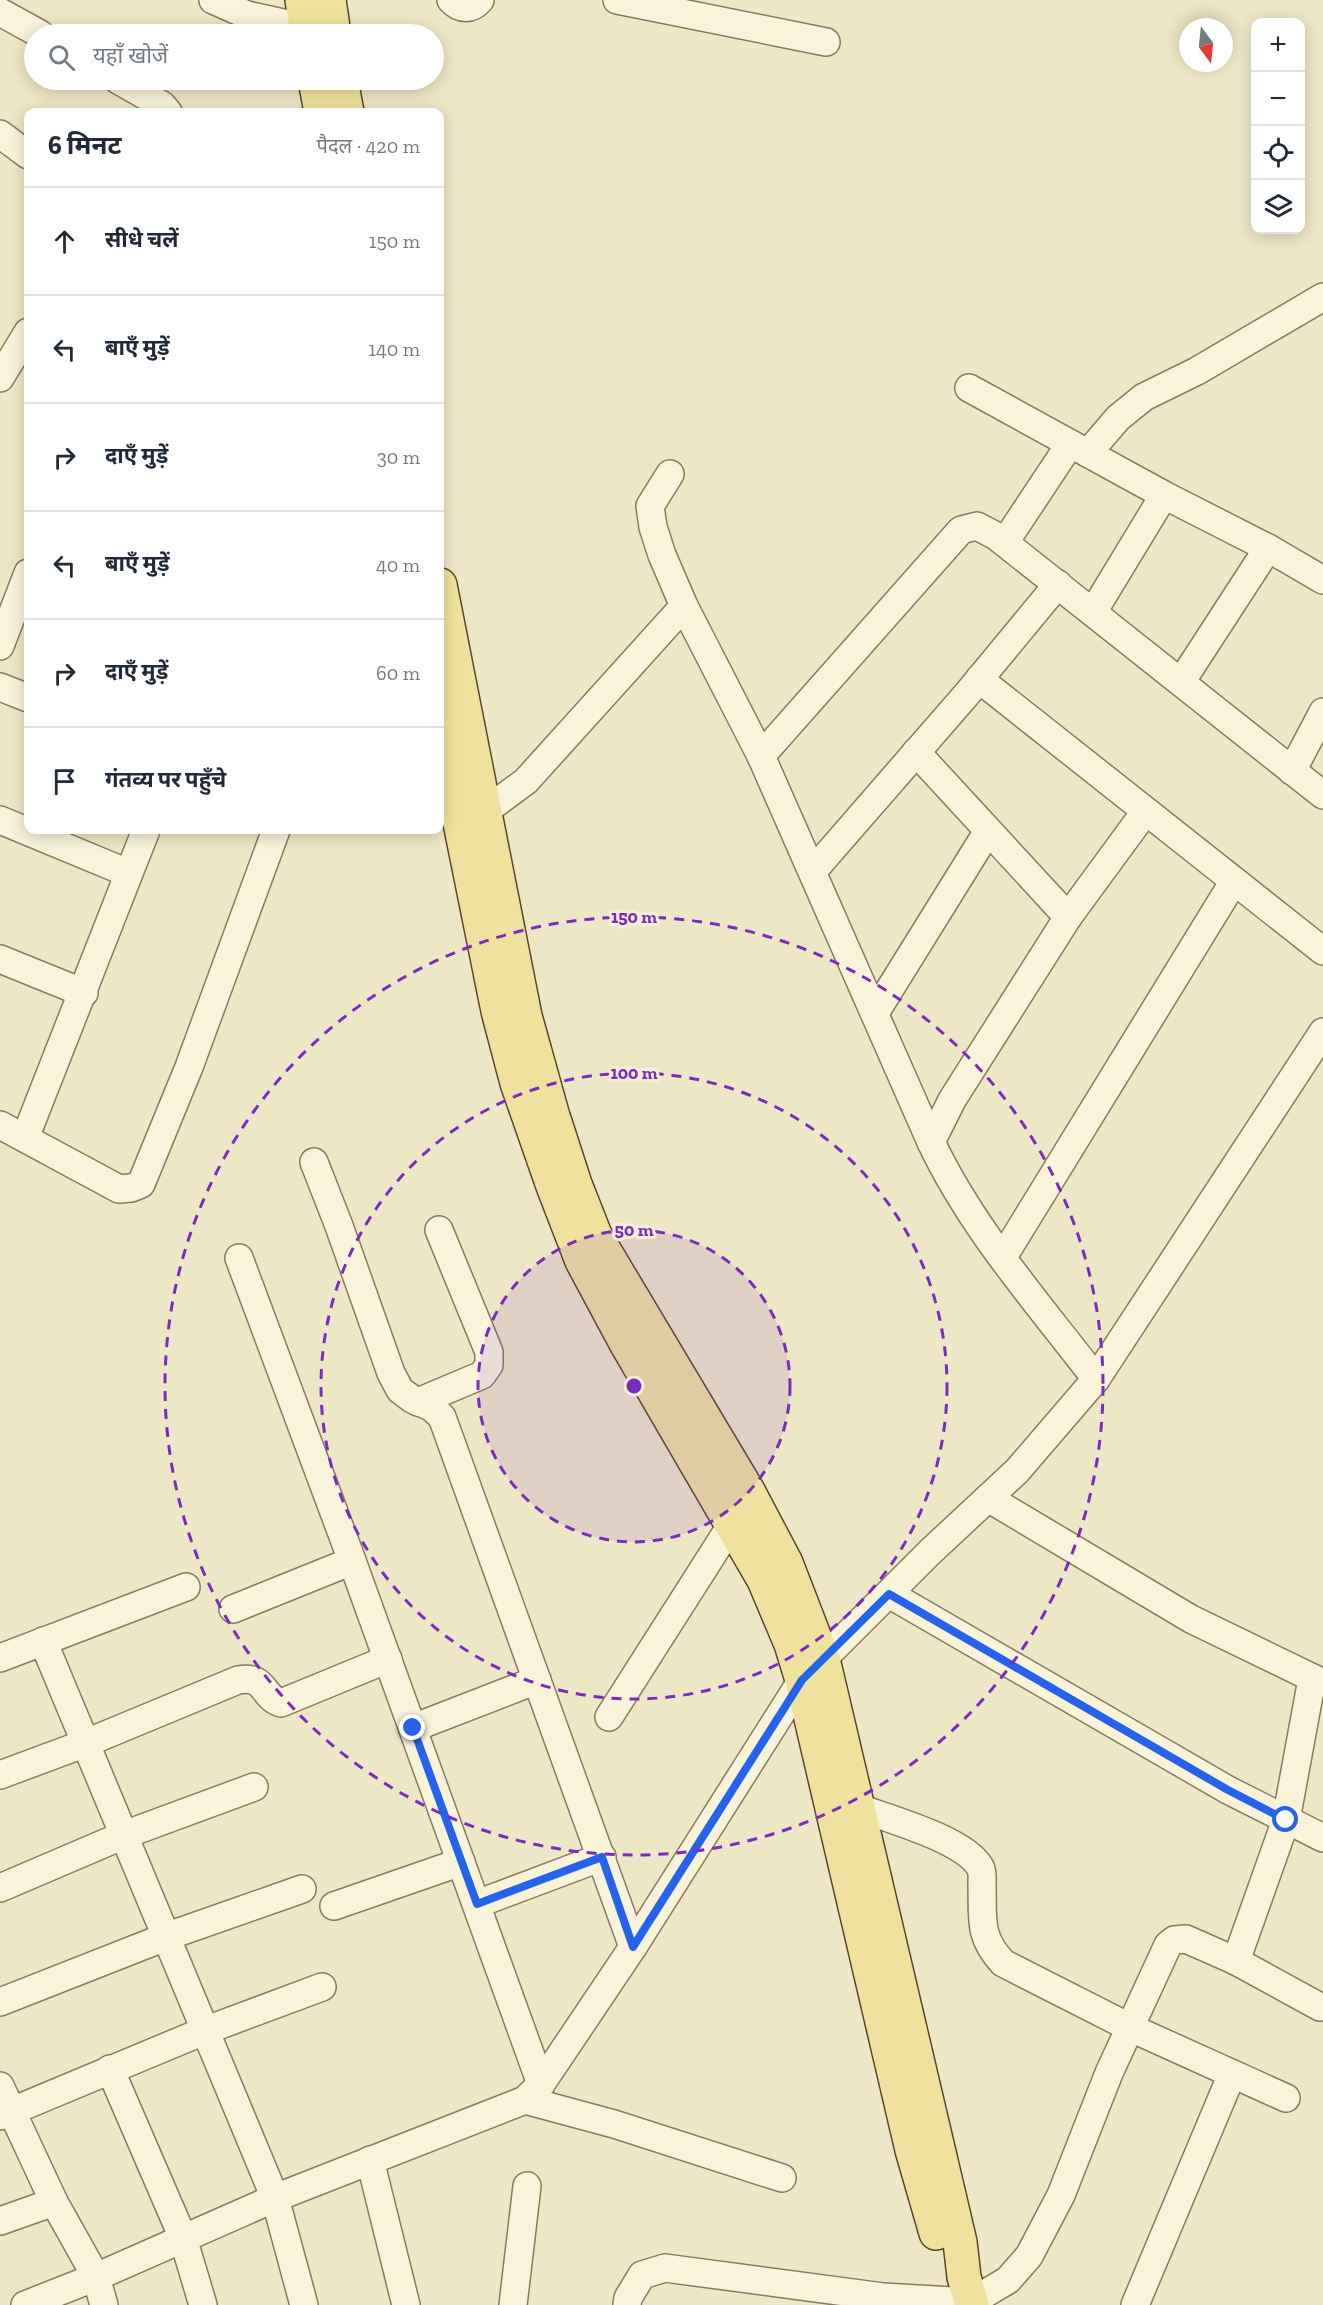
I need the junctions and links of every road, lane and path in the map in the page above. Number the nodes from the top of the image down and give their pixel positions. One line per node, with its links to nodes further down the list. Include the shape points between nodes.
1 (213, 0): 7 (street, via 247,15)
2 (329, 0): 7 (main road)
3 (451, 0): 4 (street, via 462,8 470,8)
4 (480, 0)
5 (617, 0): 9 (street)
6 (0, 12): 8 (street)
7 (312, 24)
8 (24, 25)
9 (826, 42)
10 (136, 90): 13 (street)
11 (317, 90): 14 (main road)
12 (343, 90): 15 (main road)
13 (165, 108)
14 (320, 108)
15 (346, 108)
16 (0, 134): 17 (street)
17 (24, 152)
18 (1323, 297): 22 (street, via 1197,371 1144,397)
19 (24, 339): 20 (street)
20 (0, 378)
21 (969, 388): 22 (street)
22 (1079, 448): 24 (street); 25 (street)
23 (670, 474): 30 (street, via 650,507 652,527)
24 (1164, 495): 26 (street); 31 (street)
25 (1005, 542): 29 (street); 41 (street, via 977,526 961,530)
26 (1268, 548): 27 (street); 35 (street)
27 (1323, 580)
28 (24, 583): 33 (street)
29 (1058, 584): 31 (street); 34 (street)
30 (684, 606): 41 (street); 45 (street, via 526,781)
31 (1093, 612): 35 (street)
32 (444, 614): 45 (main road)
33 (0, 646)
34 (979, 679): 40 (street); 44 (street)
35 (1181, 682): 42 (street)
36 (0, 687): 37 (street)
37 (24, 696)
38 (1323, 712): 42 (street)
39 (444, 721): 45 (main road)
40 (916, 752): 48 (street); 52 (street)
41 (761, 756): 52 (street)
42 (1293, 771): 43 (street)
43 (1323, 795)
44 (1145, 812): 54 (street); 55 (street)
45 (472, 818): 71 (main road, via 498,1011 517,1083 561,1208 582,1261 626,1344); 79 (main road, via 552,1113 595,1235 748,1491 786,1563)
46 (0, 820): 47 (street)
47 (24, 830)
48 (988, 831): 55 (street); 59 (street)
49 (34, 834): 53 (street)
50 (145, 834): 53 (street)
51 (275, 834): 62 (street, via 189,1067 141,1184 119,1189)
52 (813, 871): 59 (street)
53 (128, 873): 58 (street)
54 (1234, 881): 56 (street); 66 (street)
55 (1068, 917): 63 (street, via 952,1100)
56 (1323, 951)
57 (0, 959): 58 (street)
58 (84, 993): 62 (street)
59 (874, 1013): 63 (street)
60 (1323, 1032): 68 (street)
61 (0, 1125): 62 (street)
62 (25, 1138)
63 (931, 1142): 66 (street, via 960,1196)
64 (314, 1162): 69 (street, via 391,1373 400,1390)
65 (439, 1230): 69 (street, via 489,1352 489,1365 482,1375)
66 (1003, 1257): 68 (street)
67 (238, 1258): 72 (street)
68 (1096, 1378): 70 (street, via 1017,1471)
69 (418, 1402): 80 (street, via 442,1417)
70 (988, 1498): 74 (street); 81 (street, via 1191,1619)
71 (732, 1524): 79 (main road, via 764,1580 791,1644); 82 (street)
72 (352, 1561): 75 (street); 78 (street)
73 (186, 1587): 76 (street)
74 (889, 1594): 79 (street); 88 (street)
75 (233, 1609)
76 (43, 1641): 77 (street); 84 (street)
77 (0, 1658)
78 (388, 1659): 83 (street); 84 (street, via 281,1703 253,1678 238,1680)
79 (813, 1669): 87 (main road, via 838,1714); 98 (street); 119 (main road, via 912,2150 939,2242)
80 (537, 1680): 83 (street); 91 (street)
81 (1318, 1681): 88 (street)
82 (609, 1717)
83 (413, 1728): 92 (street)
84 (86, 1743): 85 (street); 89 (street)
85 (0, 1775)
86 (254, 1787): 89 (street)
87 (857, 1807): 103 (street, via 957,1845 972,1856 982,1869 984,1935 990,1949 1003,1963); 119 (main road, via 960,2242)
88 (1286, 1820): 90 (street); 99 (street)
89 (124, 1835): 93 (street); 97 (street)
90 (1323, 1838)
91 (602, 1857): 95 (street); 98 (street)
92 (461, 1862): 95 (street); 96 (street)
93 (0, 1888)
94 (302, 1889): 97 (street)
95 (477, 1904): 108 (street)
96 (334, 1906)
97 (168, 1936): 101 (street); 104 (street)
98 (633, 1947): 108 (street)
99 (1236, 1961): 102 (street); 103 (street, via 1186,1939 1174,1940)
100 (322, 1987): 104 (street)
101 (0, 2001)
102 (1320, 2007)
103 (1131, 2028): 106 (street); 119 (street, via 1061,2195 1029,2256 1008,2280)
104 (204, 2031): 105 (street); 114 (street)
105 (110, 2069): 110 (street); 117 (street)
106 (1232, 2074): 109 (street); 127 (street)
107 (0, 2086): 110 (street)
108 (533, 2092): 111 (street); 112 (street, via 614,2124)
109 (1286, 2098)
110 (6, 2114): 115 (street)
111 (370, 2160): 114 (street); 124 (street)
112 (782, 2178)
113 (527, 2186): 125 (street)
114 (275, 2198): 117 (street); 123 (street)
115 (54, 2202): 116 (street); 118 (street)
116 (0, 2221)
117 (183, 2238): 118 (street); 122 (street)
118 (96, 2277): 120 (street); 121 (street)
119 (969, 2295): 126 (street, via 883,2297 665,2268 642,2275)
120 (25, 2305)
121 (104, 2305)
122 (203, 2305)
123 (304, 2305)
124 (406, 2305)
125 (513, 2305)
126 (627, 2305)
127 (1135, 2305)

